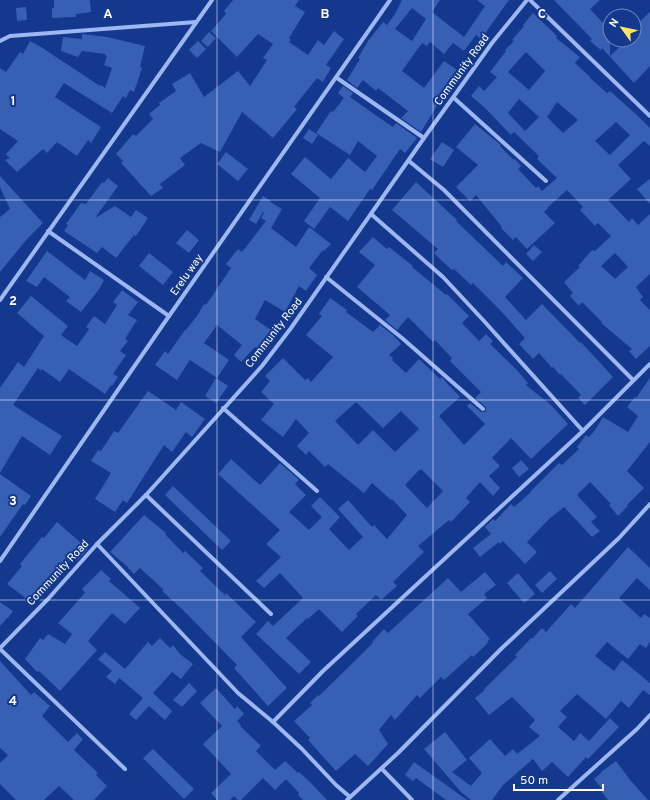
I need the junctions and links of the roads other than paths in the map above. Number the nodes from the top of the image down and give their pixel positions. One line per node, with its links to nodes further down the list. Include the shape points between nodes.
1 (212, 0): 5 (street)
2 (390, 0): 7 (street, Erelu way)
3 (527, 0): 8 (street, Community Road)
4 (530, 0): 9 (street)
5 (196, 22): 6 (street, via 10,36); 14 (street)
6 (0, 41)
7 (337, 78): 10 (street); 17 (street, Erelu way)
8 (454, 98): 10 (street, Community Road); 12 (street)
9 (650, 116)
10 (424, 138): 11 (street, Community Road)
11 (409, 161): 13 (street, Community Road); 19 (street, via 444,190)
12 (546, 181)
13 (371, 214): 15 (street, Community Road); 22 (street, via 442,277)
14 (48, 231): 16 (street); 17 (street)
15 (326, 277): 20 (street, Community Road, via 262,366); 21 (street, via 402,338)
16 (0, 300)
17 (169, 316): 27 (street, Erelu way)
18 (650, 364): 19 (street)
19 (633, 380): 22 (street)
20 (223, 408): 23 (street); 24 (street, Community Road)
21 (483, 409)
22 (583, 431): 31 (street, via 323,671)
23 (317, 491)
24 (146, 495): 26 (street, Community Road); 28 (street)
25 (650, 504): 33 (street, via 619,538 501,649)
26 (98, 544): 29 (street, Community Road); 31 (street, via 238,693)
27 (0, 561)
28 (271, 614)
29 (0, 648): 32 (street)
30 (650, 715): 36 (street)
31 (273, 722): 34 (street)
32 (125, 769)
33 (382, 769): 34 (street); 35 (street)
34 (349, 799)
35 (412, 800)
36 (558, 800)

